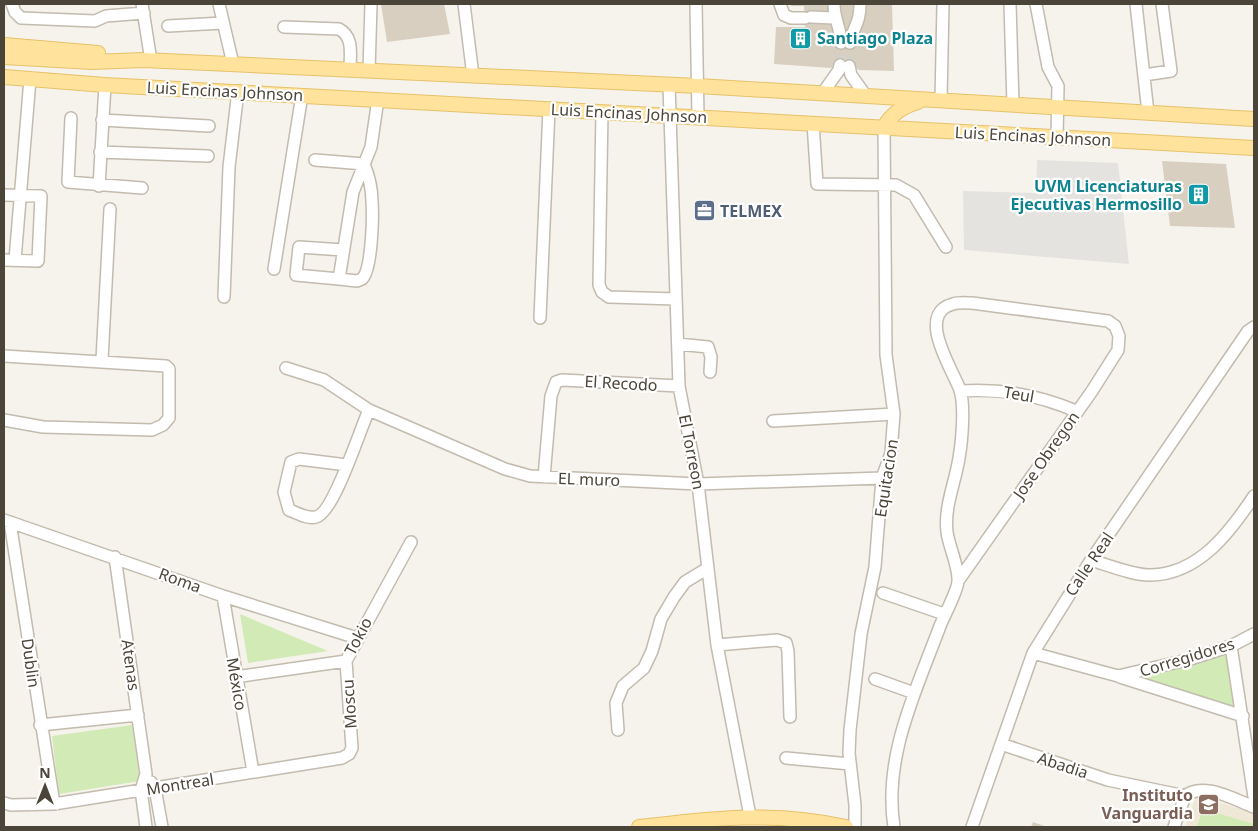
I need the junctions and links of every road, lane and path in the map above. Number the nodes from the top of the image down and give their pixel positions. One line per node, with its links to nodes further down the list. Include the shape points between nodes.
1 (12, 4): 16 (street, via 14,12 21,18 95,21)
2 (104, 4): 16 (street)
3 (219, 4): 18 (street)
4 (371, 4): 26 (street)
5 (464, 4): 28 (street)
6 (696, 4): 33 (street)
7 (780, 4): 17 (street, via 784,15 791,18)
8 (834, 4): 17 (street)
9 (860, 4): 17 (street, via 860,18 846,38)
10 (943, 4): 40 (street)
11 (1010, 4): 41 (street)
12 (1036, 4): 42 (street, via 1048,68 1058,86)
13 (1136, 4): 27 (street)
14 (1162, 4): 27 (street, via 1171,71)
15 (143, 8): 16 (street); 23 (street)
16 (106, 16)
17 (834, 18)
18 (223, 23): 19 (street); 24 (street)
19 (168, 26)
20 (284, 27): 25 (street, via 339,29 346,33 350,40)
21 (4, 45): 23 (main road, via 114,54)
22 (4, 57): 23 (main road, Luis Encinas Johnson, via 92,62)
23 (147, 60): 24 (main road, Luis Encinas Johnson)
24 (233, 64): 25 (main road, Luis Encinas Johnson)
25 (350, 70): 26 (main road, Luis Encinas Johnson)
26 (369, 71): 28 (main road, Luis Encinas Johnson)
27 (1144, 74): 45 (street)
28 (473, 76): 32 (main road, Luis Encinas Johnson)
29 (4, 77): 30 (main road, Luis Encinas Johnson)
30 (30, 79): 31 (main road, Luis Encinas Johnson); 64 (street)
31 (105, 85): 34 (main road, Luis Encinas Johnson); 50 (street)
32 (669, 85): 33 (main road, Luis Encinas Johnson); 46 (street, El Torreon)
33 (698, 86): 35 (main road, Luis Encinas Johnson); 47 (street)
34 (238, 91): 36 (main road, Luis Encinas Johnson); 71 (street, via 229,167)
35 (822, 94): 37 (main road, Luis Encinas Johnson); 37 (street, via 844,65)
36 (302, 95): 38 (main road, Luis Encinas Johnson); 69 (street)
37 (866, 96): 39 (main road, Luis Encinas Johnson)
38 (378, 99): 43 (main road, Luis Encinas Johnson); 59 (street)
39 (924, 100): 40 (main road, Luis Encinas Johnson); 53 (main road, via 906,105 890,116)
40 (941, 100): 41 (main road, Luis Encinas Johnson)
41 (1012, 104): 42 (main road, Luis Encinas Johnson)
42 (1059, 108): 45 (main road, Luis Encinas Johnson); 54 (street)
43 (549, 109): 44 (main road, Luis Encinas Johnson); 73 (street)
44 (602, 112): 46 (main road, Luis Encinas Johnson); 72 (street, via 602,292 609,298)
45 (1148, 113): 49 (main road, Luis Encinas Johnson)
46 (670, 116): 47 (main road, Luis Encinas Johnson); 72 (street, El Torreon)
47 (698, 117): 51 (main road, Luis Encinas Johnson)
48 (71, 118): 61 (street, via 68,182)
49 (1254, 119)
50 (102, 120): 52 (street); 56 (street)
51 (813, 123): 53 (main road, Luis Encinas Johnson); 60 (street, via 817,184)
52 (209, 126)
53 (884, 127): 54 (main road, Luis Encinas Johnson); 60 (street, Equitacion)
54 (1057, 137): 55 (main road, Luis Encinas Johnson)
55 (1254, 148)
56 (100, 152): 57 (street); 61 (street)
57 (208, 156)
58 (314, 160): 59 (street)
59 (364, 164): 67 (street, via 353,192); 70 (street, via 370,179 372,202 368,269 362,279)
60 (884, 184): 66 (street, via 896,185 914,196); 84 (street, Equitacion, via 886,356)
61 (99, 186): 62 (street)
62 (142, 188)
63 (4, 195): 64 (street)
64 (20, 195): 68 (street); 68 (street, via 41,196 38,261)
65 (110, 209): 77 (street)
66 (946, 247)
67 (343, 250): 70 (street); 70 (street, via 300,247 296,275)
68 (9, 260)
69 (274, 269)
70 (339, 279)
71 (224, 297)
72 (676, 299): 75 (street, El Torreon)
73 (540, 318)
74 (1254, 327): 95 (street, Calle Real, via 1248,331)
75 (678, 344): 79 (street, via 708,347); 80 (street, El Torreon)
76 (4, 356): 77 (street)
77 (102, 360): 85 (street, via 170,369 169,418 163,425 152,430 134,431 43,428)
78 (286, 368): 82 (street, EL muro, via 324,380)
79 (710, 372)
80 (679, 386): 88 (street, El Recodo, via 556,382 552,388); 90 (street, El Torreon)
81 (960, 391): 83 (street, Teul, via 989,389 1028,394); 83 (street, Jose Obregon, via 937,339 938,316 944,308 972,303 1108,321 1115,326 1119,336 1118,350); 97 (street, via 959,458 946,509 947,533)
82 (369, 410): 87 (street); 88 (street, EL muro, via 505,469)
83 (1076, 411): 97 (street, Jose Obregon)
84 (894, 414): 86 (street); 89 (street, Equitacion, via 891,453)
85 (4, 420)
86 (773, 421)
87 (347, 465): 87 (street, via 340,485 324,512 317,517 306,517 290,510 284,492 291,462 299,459)
88 (544, 477): 90 (street, EL muro)
89 (882, 478): 90 (street, EL muro); 119 (street, Equitacion, via 875,567 862,634 850,730)
90 (698, 484): 96 (street, El Torreon)
91 (1254, 496): 95 (street, via 1230,530 1213,547 1201,558 1174,572 1150,576)
92 (7, 521): 94 (street, Roma); 114 (street, Dublin)
93 (411, 542): 102 (street, Tokio)
94 (115, 557): 99 (street, Roma); 111 (street, Atenas)
95 (1091, 560): 105 (street, Calle Real)
96 (708, 568): 103 (street, El Torreon); 115 (street, via 685,582 674,597 644,668 623,686 616,703)
97 (958, 581): 100 (street, Jose Obregon)
98 (883, 593): 100 (street)
99 (223, 596): 102 (street, Roma); 108 (street, México)
100 (944, 614): 110 (street, Jose Obregon)
101 (1254, 634): 104 (street, Corregidores)
102 (357, 638): 106 (street, Tokio)
103 (717, 645): 113 (street, via 777,640 786,643); 129 (street, El Torreon)
104 (1231, 646): 107 (street, Corregidores); 112 (street)
105 (1033, 653): 107 (street, Corregidores); 116 (street, Calle Real)
106 (346, 661): 108 (street, Tokio); 117 (street, Moscu)
107 (1118, 676): 112 (street, Corregidores)
108 (235, 677): 120 (street, México)
109 (875, 679): 110 (street)
110 (914, 693): 135 (street, Jose Obregon, via 892,780)
111 (138, 715): 114 (street); 121 (street, Atenas)
112 (1243, 716): 125 (street)
113 (790, 717)
114 (40, 725): 127 (street, Dublin)
115 (618, 730)
116 (1000, 744): 124 (street, Abadia, via 1108,780); 136 (street, Calle Real)
117 (352, 748): 120 (street, Montreal, via 342,758)
118 (786, 758): 119 (street)
119 (850, 764): 134 (street, Equitacion)
120 (253, 772): 122 (street, Montreal)
121 (146, 774): 122 (street, Atenas); 123 (street, Atenas)
122 (155, 788): 123 (street, Montreal); 131 (street, Atenas)
123 (141, 790): 127 (street, Montreal); 130 (street, Atenas)
124 (1185, 796): 128 (street, via 1199,789); 137 (street)
125 (1254, 797)
126 (4, 803): 127 (street, Montreal)
127 (54, 804)
128 (1254, 807)
129 (750, 816): 132 (main road); 133 (main road, via 814,820)
130 (146, 827)
131 (162, 827)
132 (639, 827)
133 (846, 827)
134 (855, 827)
135 (894, 827)
136 (972, 827)
137 (1174, 827)

